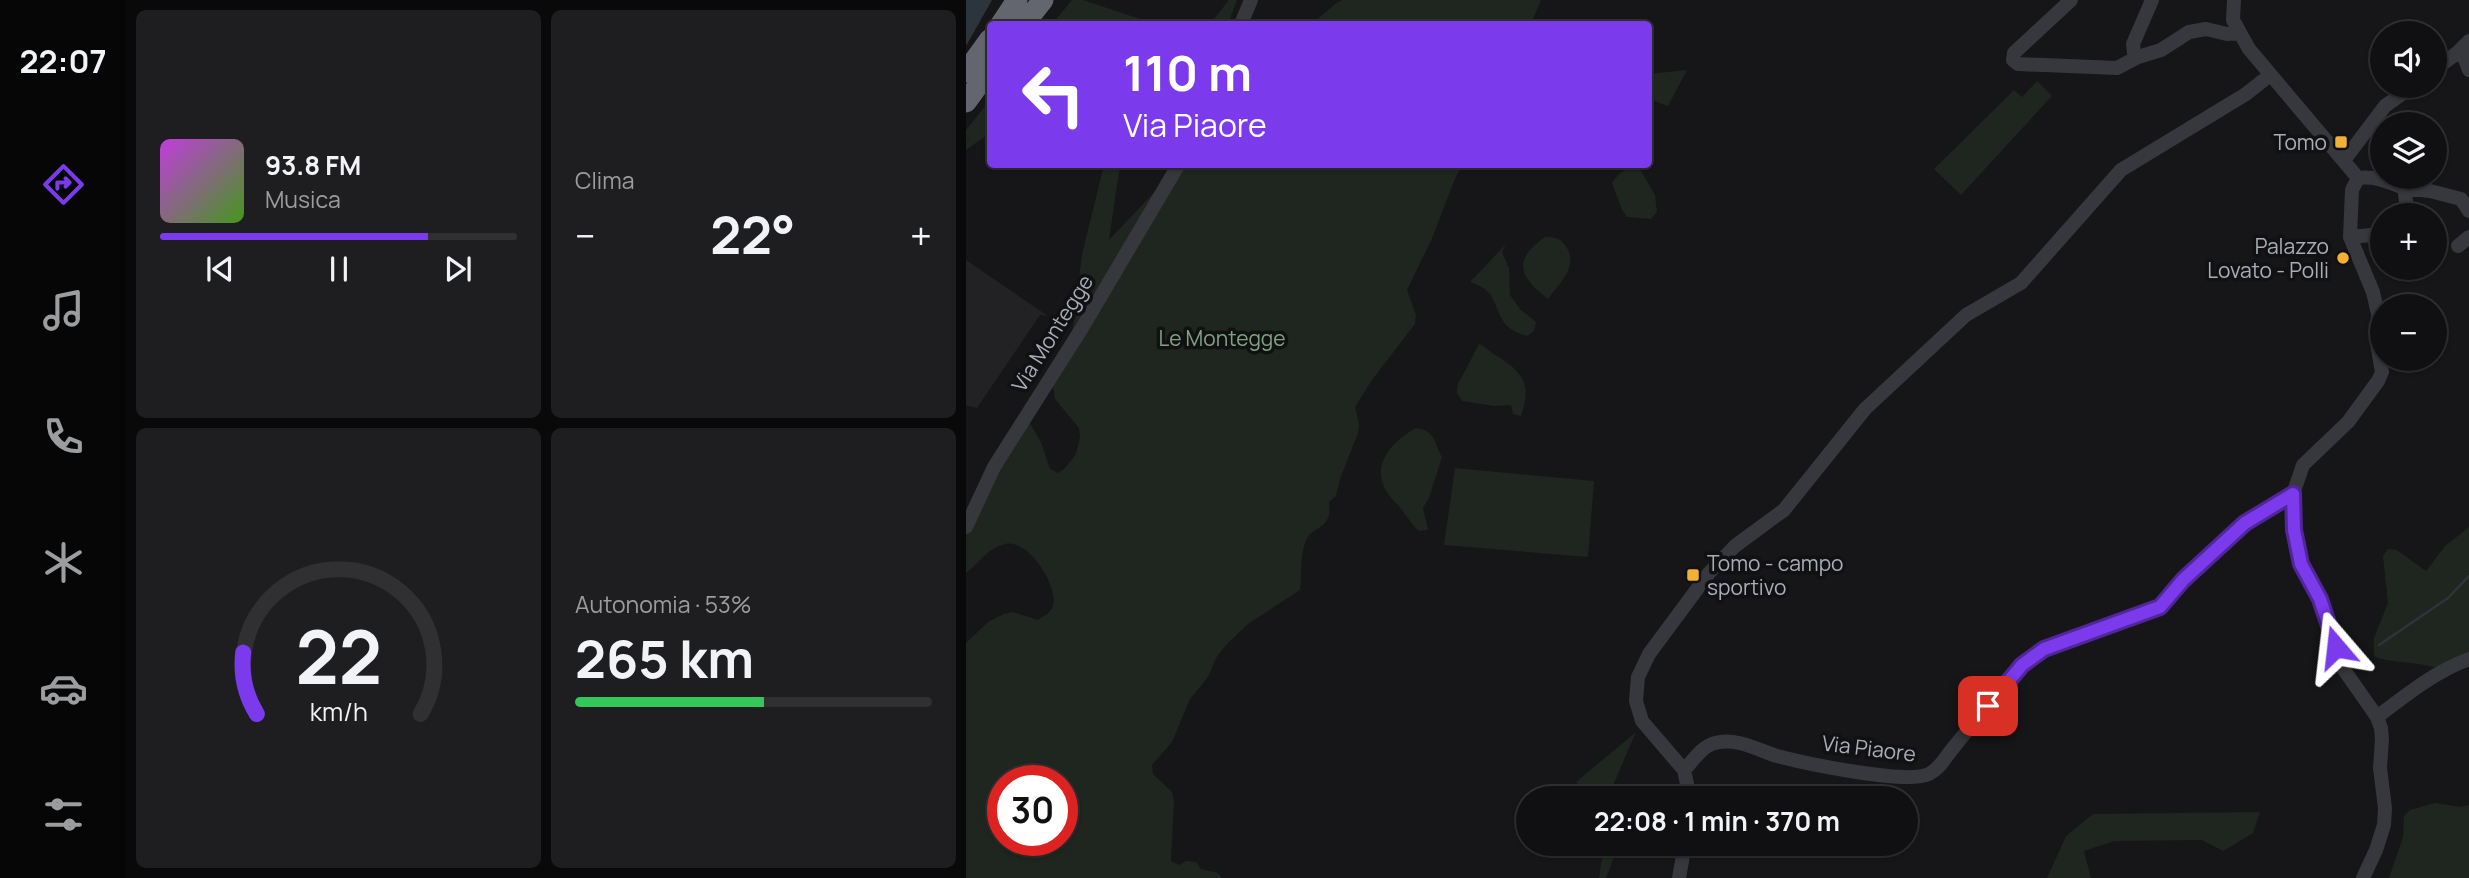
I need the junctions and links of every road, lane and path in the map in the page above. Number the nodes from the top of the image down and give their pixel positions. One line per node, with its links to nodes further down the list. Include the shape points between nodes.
1 (1017, 0): 7 (highway)
2 (1043, 0): 8 (highway)
3 (1251, 0): 9 (street)
4 (2071, 0): 13 (street, via 2014,53 2013,60 2018,64 2117,68)
5 (2152, 0): 13 (street, via 2133,44)
6 (2234, 0): 10 (street, via 2233,20)
7 (1003, 21)
8 (1026, 21)
9 (1242, 21)
10 (2240, 33): 13 (street, via 2189,32 2161,50); 17 (street)
11 (987, 45): 15 (highway)
12 (2465, 45): 14 (street); 16 (street)
13 (2138, 57)
14 (2447, 60)
15 (977, 67): 19 (highway)
16 (2469, 70)
17 (2270, 75): 20 (street); 32 (street, via 2121,170 2021,284 1966,315 1865,409 1784,510 1709,573 1649,654 1638,677 1636,701 1642,721)
18 (2396, 98): 20 (street)
19 (966, 102)
20 (2345, 159): 23 (street)
21 (1177, 168): 29 (street, Via Montegge, via 994,467)
22 (2370, 177): 23 (street)
23 (2358, 178): 27 (street, via 2352,190)
24 (2413, 189): 25 (street, via 2461,199)
25 (2468, 208)
26 (2370, 235): 27 (street)
27 (2350, 237): 28 (street, via 2373,292 2382,372 2348,422 2303,465)
28 (2293, 494): 31 (street, via 2301,564 2320,599 2340,664); 32 (street, Via Piaore, via 2245,523 2160,607 2056,643 2022,665 1932,773 1921,777 1880,775 1798,761 1723,741 1705,747)
29 (966, 527)
30 (2469, 659): 31 (street, via 2429,678)
31 (2377, 717): 36 (street, via 2382,739 2384,825)
32 (1684, 770): 33 (street)
33 (1687, 786)
34 (1683, 856): 35 (street)
35 (1679, 878)
36 (2363, 878)

